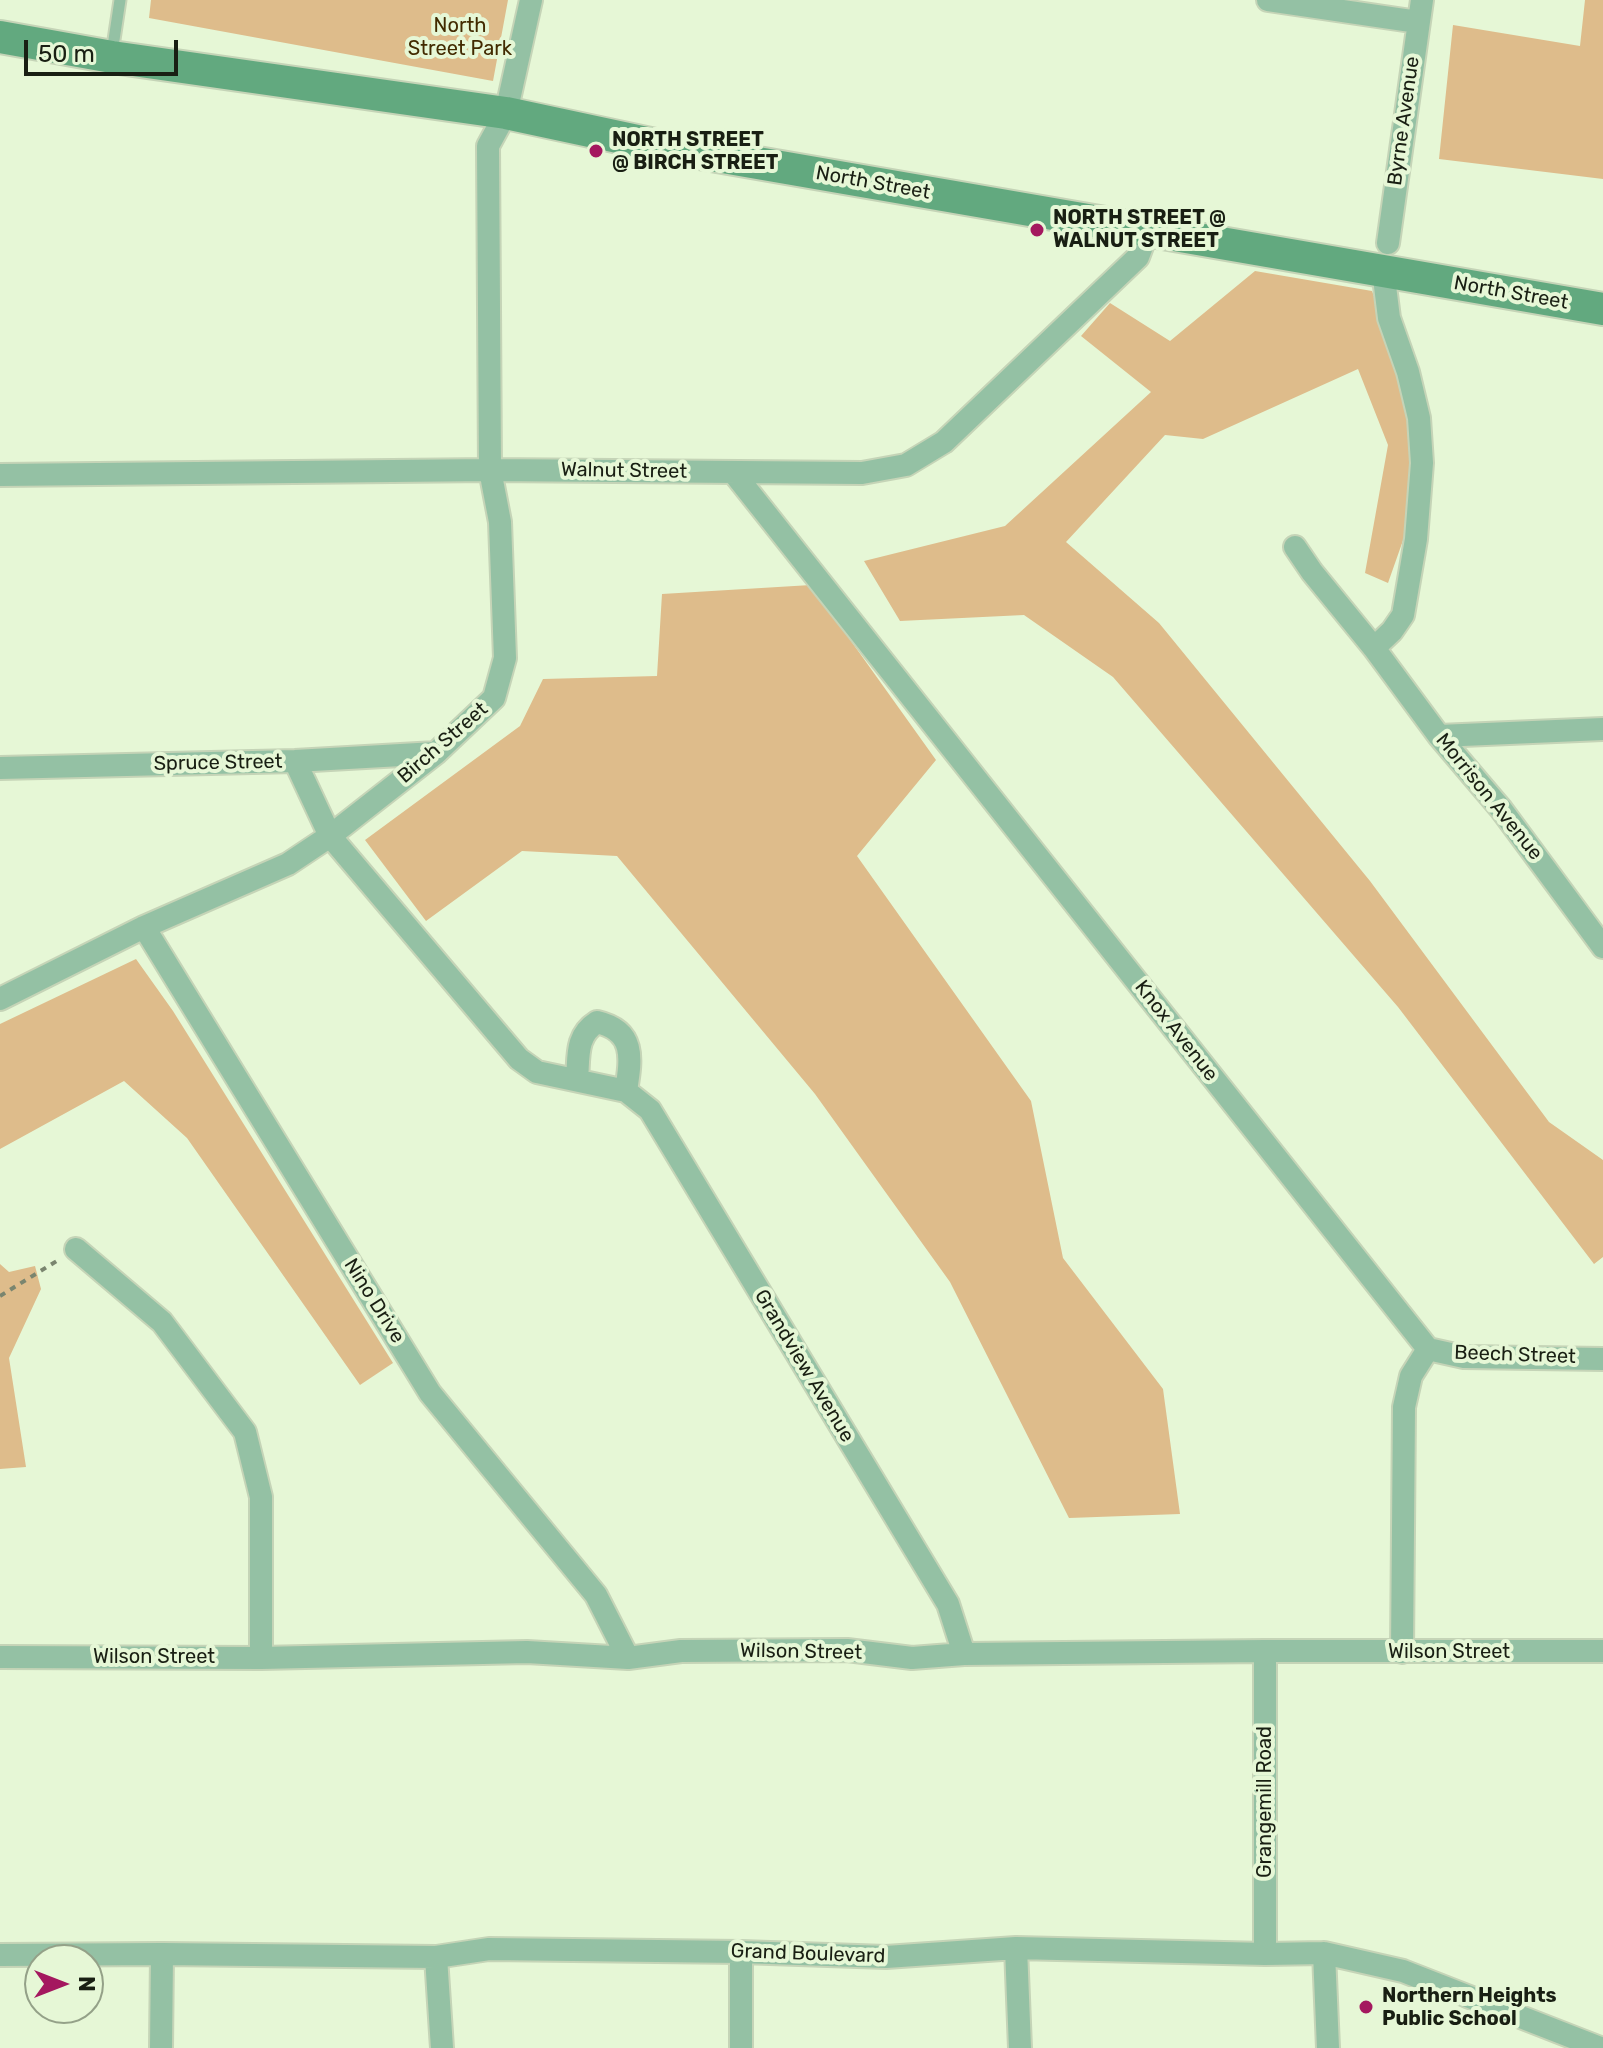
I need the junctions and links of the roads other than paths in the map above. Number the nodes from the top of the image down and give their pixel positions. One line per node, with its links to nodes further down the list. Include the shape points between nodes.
1 (120, 0): 6 (lane)
2 (531, 0): 7 (street, Birch Street)
3 (1268, 0): 4 (street)
4 (1420, 11): 9 (street, Byrne Avenue)
5 (0, 37): 6 (main road, North Street)
6 (112, 57): 7 (main road, North Street)
7 (506, 113): 8 (main road, North Street, via 665,147); 11 (street, Birch Street, via 488,146)
8 (1148, 230): 9 (main road, North Street); 12 (street, Walnut Street, via 1138,257 944,442 906,465 862,473)
9 (1385, 256): 10 (main road, North Street); 15 (street, via 1389,318 1419,418 1422,463 1403,615)
10 (1603, 309)
11 (490, 470): 12 (street, Walnut Street); 13 (street, Walnut Street); 18 (street, Birch Street, via 500,522 505,658 494,698)
12 (733, 472): 28 (street, Knox Avenue)
13 (0, 475)
14 (1295, 547): 15 (street, Morrison Avenue)
15 (1374, 648): 17 (street, Morrison Avenue)
16 (1603, 729): 17 (street)
17 (1439, 736): 23 (street, Morrison Avenue, via 1501,809)
18 (436, 753): 19 (street, Spruce Street); 21 (street, Birch Street)
19 (295, 761): 20 (street, Spruce Street); 21 (street)
20 (0, 768)
21 (330, 836): 22 (street, Birch Street, via 288,864); 25 (street, via 519,1059 537,1072)
22 (144, 927): 24 (street, Birch Street); 36 (street, Nino Drive, via 430,1393 596,1595)
23 (1603, 947)
24 (0, 999)
25 (577, 1080): 26 (street); 26 (street, via 582,1037 597,1022 613,1026 627,1042)
26 (626, 1091): 33 (street, Grandview Avenue, via 650,1110 948,1604)
27 (76, 1249): 35 (street, via 162,1322 245,1432 261,1497)
28 (1428, 1349): 29 (street, Beech Street, via 1464,1357); 32 (street, via 1411,1376 1404,1407)
29 (1603, 1359)
30 (1265, 1651): 32 (street, Wilson Street); 33 (street, Wilson Street); 41 (street, Grangemill Road)
31 (1603, 1651): 32 (street, Wilson Street)
32 (1402, 1652)
33 (964, 1654): 36 (street, Wilson Street, via 912,1658 847,1650 681,1651)
34 (0, 1657): 35 (street, Wilson Street)
35 (261, 1658): 36 (street, Wilson Street, via 527,1652)
36 (628, 1658)
37 (1016, 1948): 38 (street, Grand Boulevard, via 886,1957); 41 (street, Grand Boulevard); 47 (street)
38 (741, 1952): 43 (street, Grand Boulevard, via 489,1949); 46 (street)
39 (1324, 1953): 41 (street, Grand Boulevard); 48 (street); 49 (street, Grand Boulevard, via 1403,1971)
40 (162, 1954): 42 (street, Grand Boulevard); 43 (street, Grand Boulevard); 44 (street)
41 (1265, 1954)
42 (0, 1955)
43 (436, 1957): 45 (street)
44 (161, 2048)
45 (442, 2048)
46 (741, 2048)
47 (1020, 2048)
48 (1328, 2048)
49 (1600, 2048)

